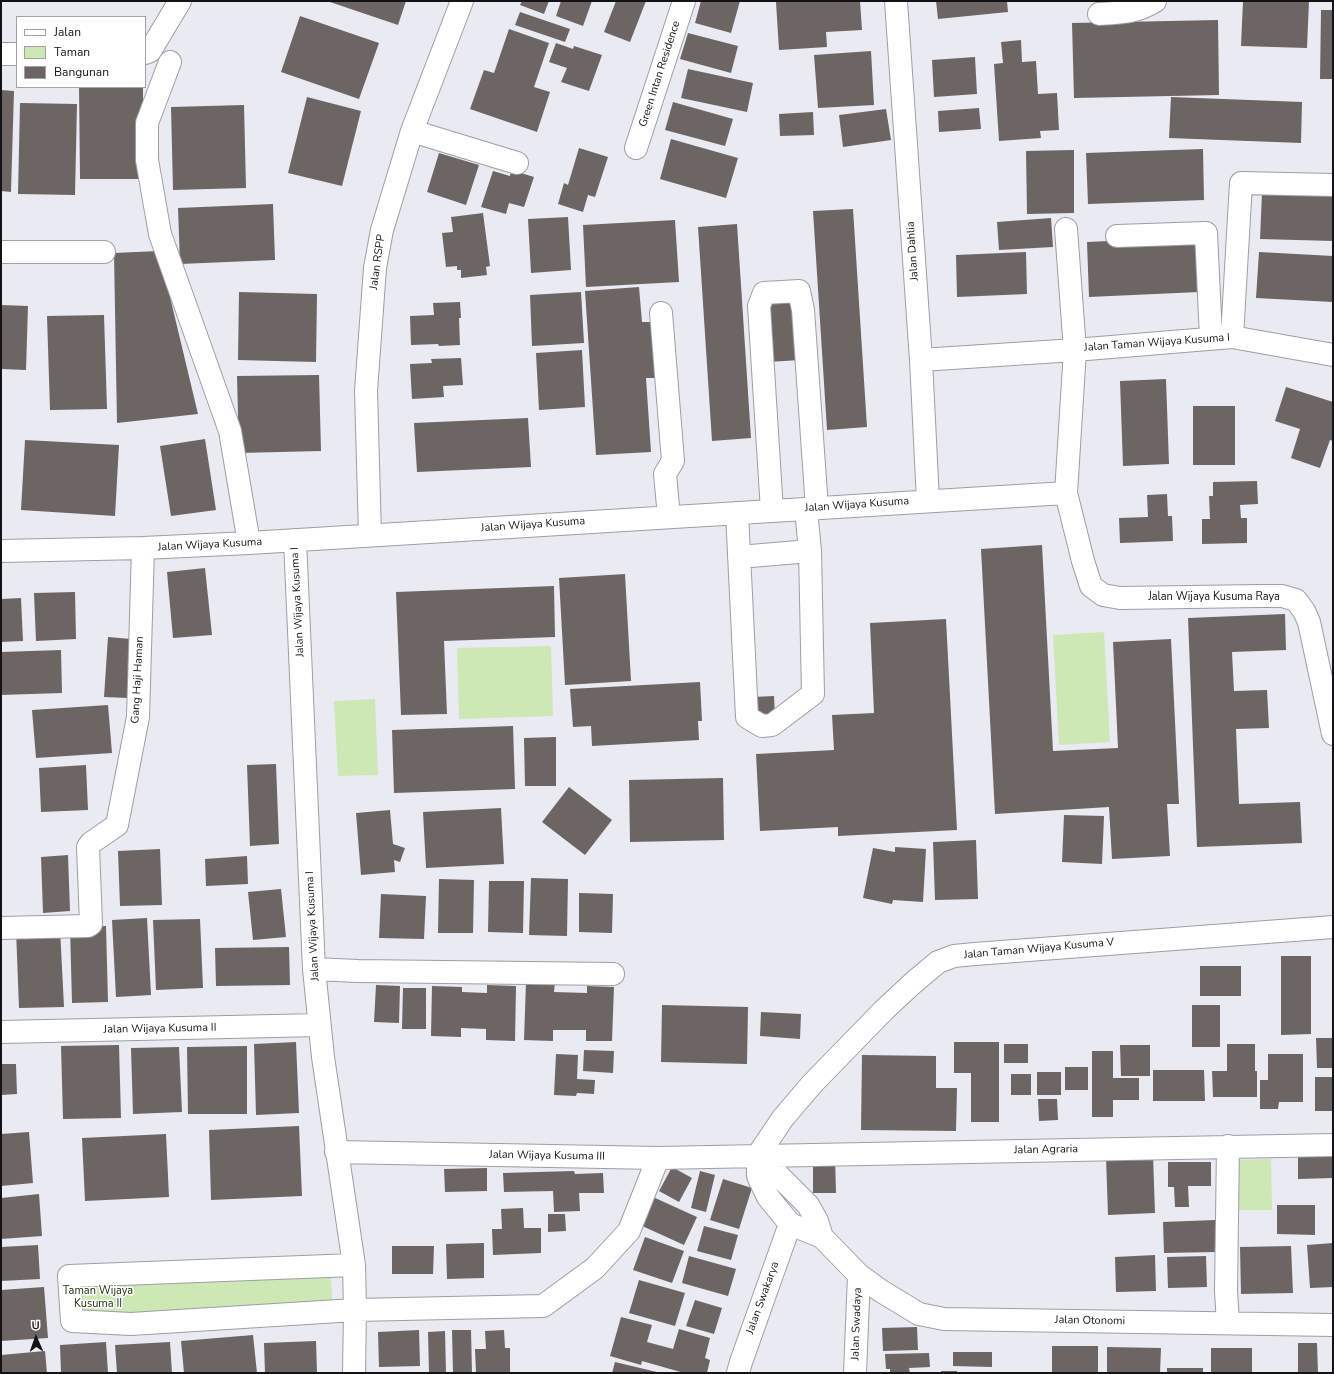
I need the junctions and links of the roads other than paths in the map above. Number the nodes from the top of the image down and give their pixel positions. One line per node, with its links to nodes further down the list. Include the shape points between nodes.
1 (180, 1): 7 (street, via 150,51)
2 (462, 1): 11 (street, Jalan RSPP)
3 (684, 1): 12 (street, Green Intan Residence)
4 (896, 1): 24 (street, Jalan Dahlia)
5 (1155, 1): 6 (street, via 1130,12)
6 (1099, 14)
7 (146, 53)
8 (1, 54): 9 (street)
9 (16, 54)
10 (170, 62): 33 (street, via 147,123 147,160 160,234 230,431)
11 (412, 131): 13 (street); 31 (street, Jalan RSPP, via 382,230 375,268 366,392)
12 (636, 148)
13 (517, 163)
14 (1333, 185): 20 (street, via 1241,183)
15 (1066, 229): 22 (street)
16 (1117, 236): 21 (street, via 1206,232)
17 (1, 252): 18 (street)
18 (104, 252)
19 (661, 314): 30 (street, via 673,461 665,474)
20 (1232, 337): 21 (street, Jalan Taman Wijaya Kusuma I); 23 (street, Jalan Taman Wijaya Kusuma I)
21 (1210, 338): 22 (street, Jalan Taman Wijaya Kusuma I)
22 (1075, 350): 24 (street, Jalan Taman Wijaya Kusuma I); 25 (street, Jalan Taman Wijaya Kusuma I)
23 (1333, 355)
24 (921, 360): 26 (street, Jalan Dahlia)
25 (1066, 493): 26 (street, Jalan Wijaya Kusuma); 38 (street, Jalan Wijaya Kusuma Raya, via 1091,586 1103,595 1120,598 1282,596 1296,600 1309,622)
26 (928, 501): 27 (street, Jalan Wijaya Kusuma)
27 (811, 508): 28 (street, Jalan Wijaya Kusuma); 28 (street, via 815,470 803,310 799,291 764,293 759,306); 36 (street)
28 (772, 511): 29 (street, Jalan Wijaya Kusuma)
29 (737, 513): 30 (street, Jalan Wijaya Kusuma); 37 (street)
30 (668, 517): 31 (street, Jalan Wijaya Kusuma)
31 (370, 536): 32 (street, Jalan Wijaya Kusuma)
32 (295, 540): 33 (street, Jalan Wijaya Kusuma); 41 (street, Jalan Wijaya Kusuma I)
33 (249, 543): 34 (street, Jalan Wijaya Kusuma)
34 (143, 548): 35 (street, Jalan Wijaya Kusuma); 40 (street, Gang Haji Haman, via 138,716 117,826 88,847 91,924)
35 (1, 551)
36 (810, 551): 37 (street); 37 (street, via 813,694 772,725 762,726 747,717)
37 (738, 557)
38 (1333, 734)
39 (1333, 927): 48 (street, Jalan Taman Wijaya Kusuma V, via 976,954 954,956 938,962 884,1010 812,1084 783,1118)
40 (1, 928)
41 (314, 969): 42 (street); 43 (street, Jalan Wijaya Kusuma I)
42 (613, 974)
43 (319, 1025): 44 (street, Jalan Wijaya Kusuma II); 47 (street, Jalan Wijaya Kusuma I)
44 (1, 1032)
45 (1333, 1145): 46 (street, Jalan Agraria)
46 (1228, 1146): 48 (street, Jalan Agraria); 55 (street)
47 (336, 1152): 49 (street, Jalan Wijaya Kusuma III); 52 (street, Jalan Wijaya Kusuma I)
48 (758, 1155): 49 (street, Jalan Wijaya Kusuma III); 50 (street, via 758,1176 768,1197); 51 (street, via 808,1205 817,1220)
49 (658, 1158): 54 (street, via 629,1231 595,1268 543,1306)
50 (790, 1224): 51 (street); 58 (street, Jalan Swakarya)
51 (822, 1237): 53 (street, Jalan Otonomi)
52 (354, 1265): 54 (street, Jalan Wijaya Kusuma I); 54 (street, via 69,1276 72,1321 131,1324)
53 (859, 1275): 55 (street, Jalan Otonomi, via 919,1314 944,1319); 59 (street, Jalan Swadaya)
54 (355, 1310): 57 (street)
55 (1228, 1323): 56 (street, Jalan Otonomi)
56 (1333, 1325)
57 (354, 1373)
58 (738, 1373)
59 (855, 1373)

